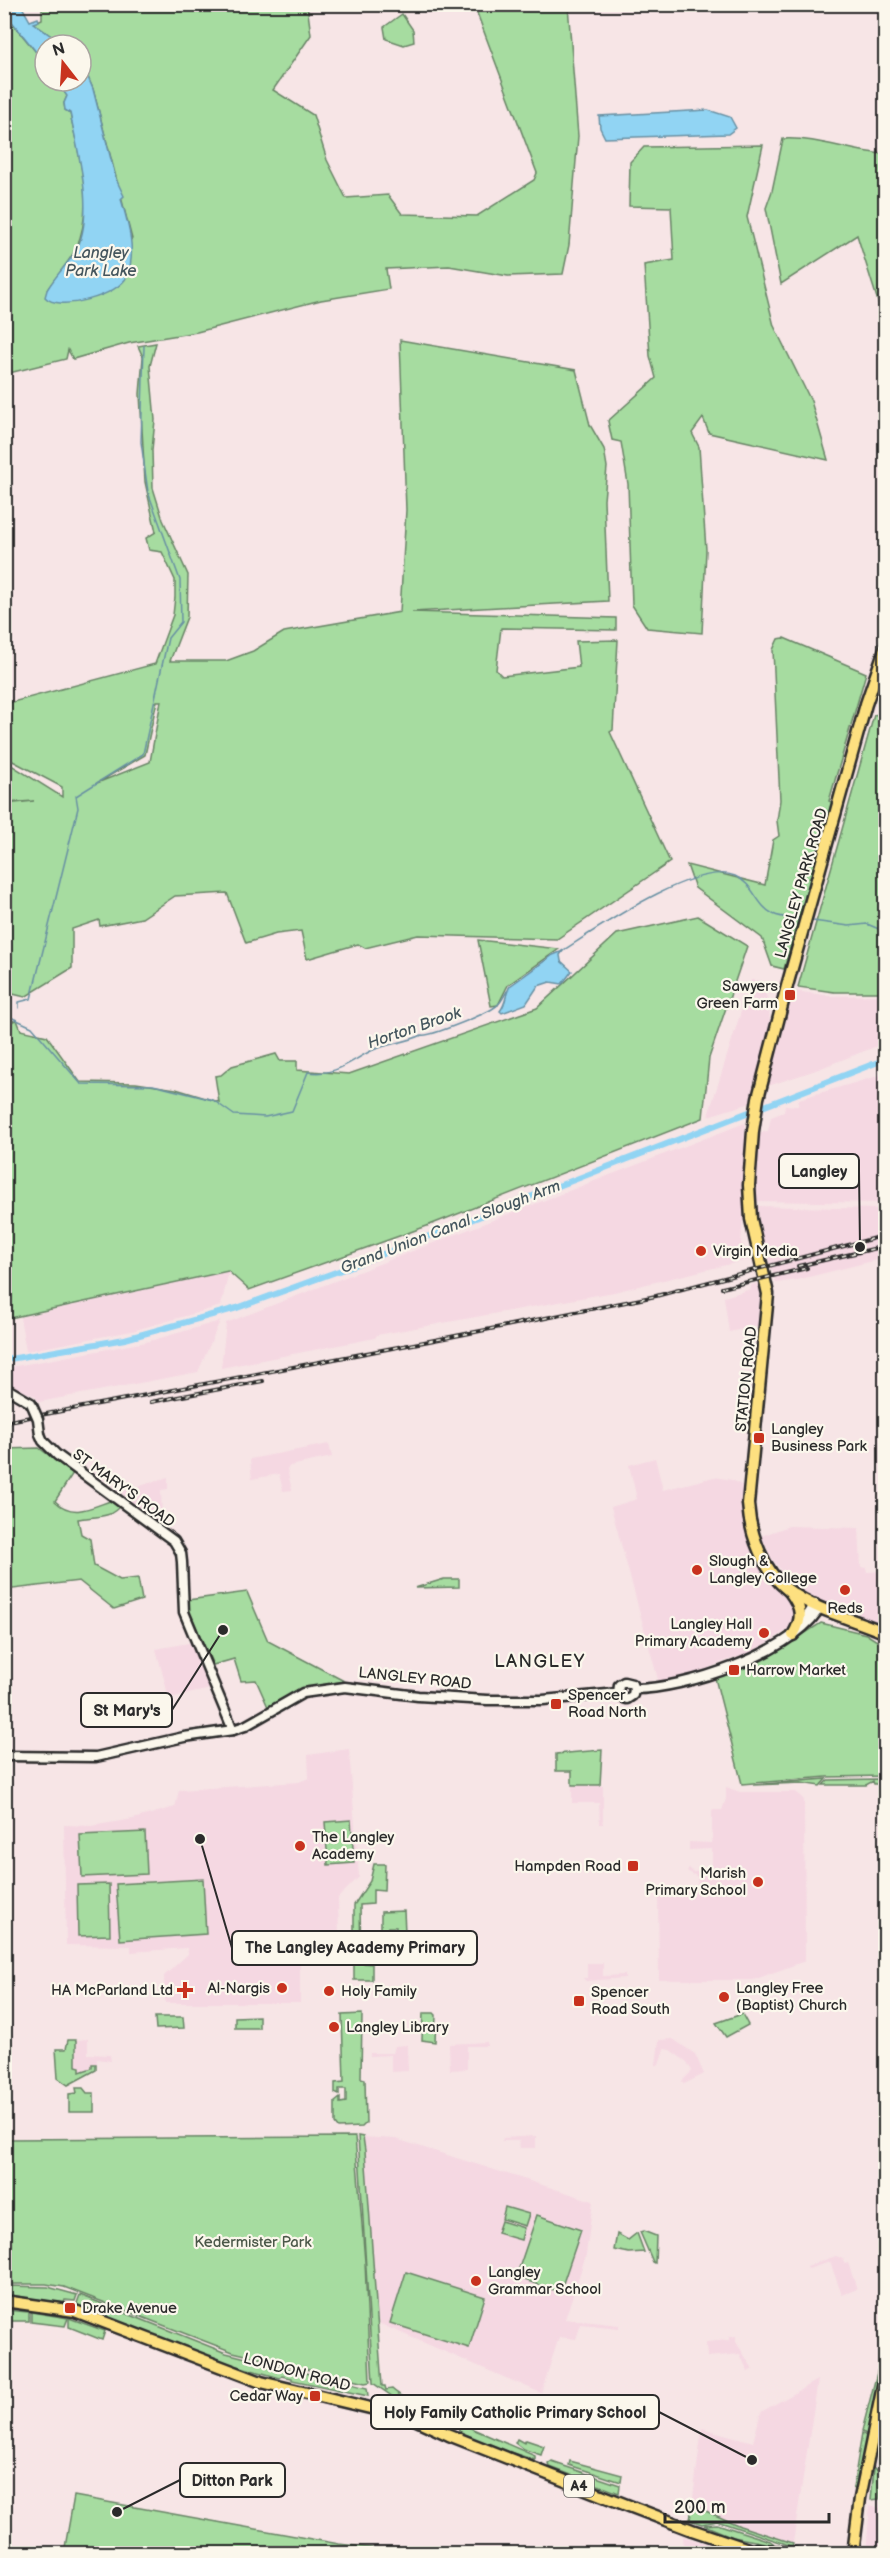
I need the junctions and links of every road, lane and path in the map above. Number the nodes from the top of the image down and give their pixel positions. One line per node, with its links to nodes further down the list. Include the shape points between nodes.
1 (885, 646): 2 (main road, LANGLEY PARK ROAD, via 787,986)
2 (753, 1127): 4 (main road, STATION ROAD, via 748,1185 750,1219 768,1294 748,1504 760,1552)
3 (4, 1387): 9 (street, ST MARY'S ROAD, bridge, via 31,1403 43,1441 57,1455 174,1541 181,1553 184,1612)
4 (788, 1589): 5 (main road); 6 (main road, STATION ROAD)
5 (797, 1602): 6 (main road); 8 (main road, via 801,1615)
6 (814, 1608): 7 (main road); 8 (street)
7 (885, 1633)
8 (792, 1635): 9 (street, LANGLEY ROAD, via 743,1662 672,1686 634,1689 624,1682 618,1693 487,1700 345,1687 303,1693)
9 (233, 1730): 10 (street, LANGLEY ROAD, via 96,1757)
10 (4, 1756)
11 (4, 2301): 14 (main road, LONDON ROAD / A4, via 75,2311 261,2382 382,2403 449,2435)
12 (885, 2371): 13 (main road, via 860,2498)
13 (857, 2537): 17 (main road); 18 (main road)
14 (747, 2548): 15 (main road, A4); 16 (main road, A4)
15 (763, 2553)
16 (797, 2553)
17 (854, 2553)
18 (860, 2553)

